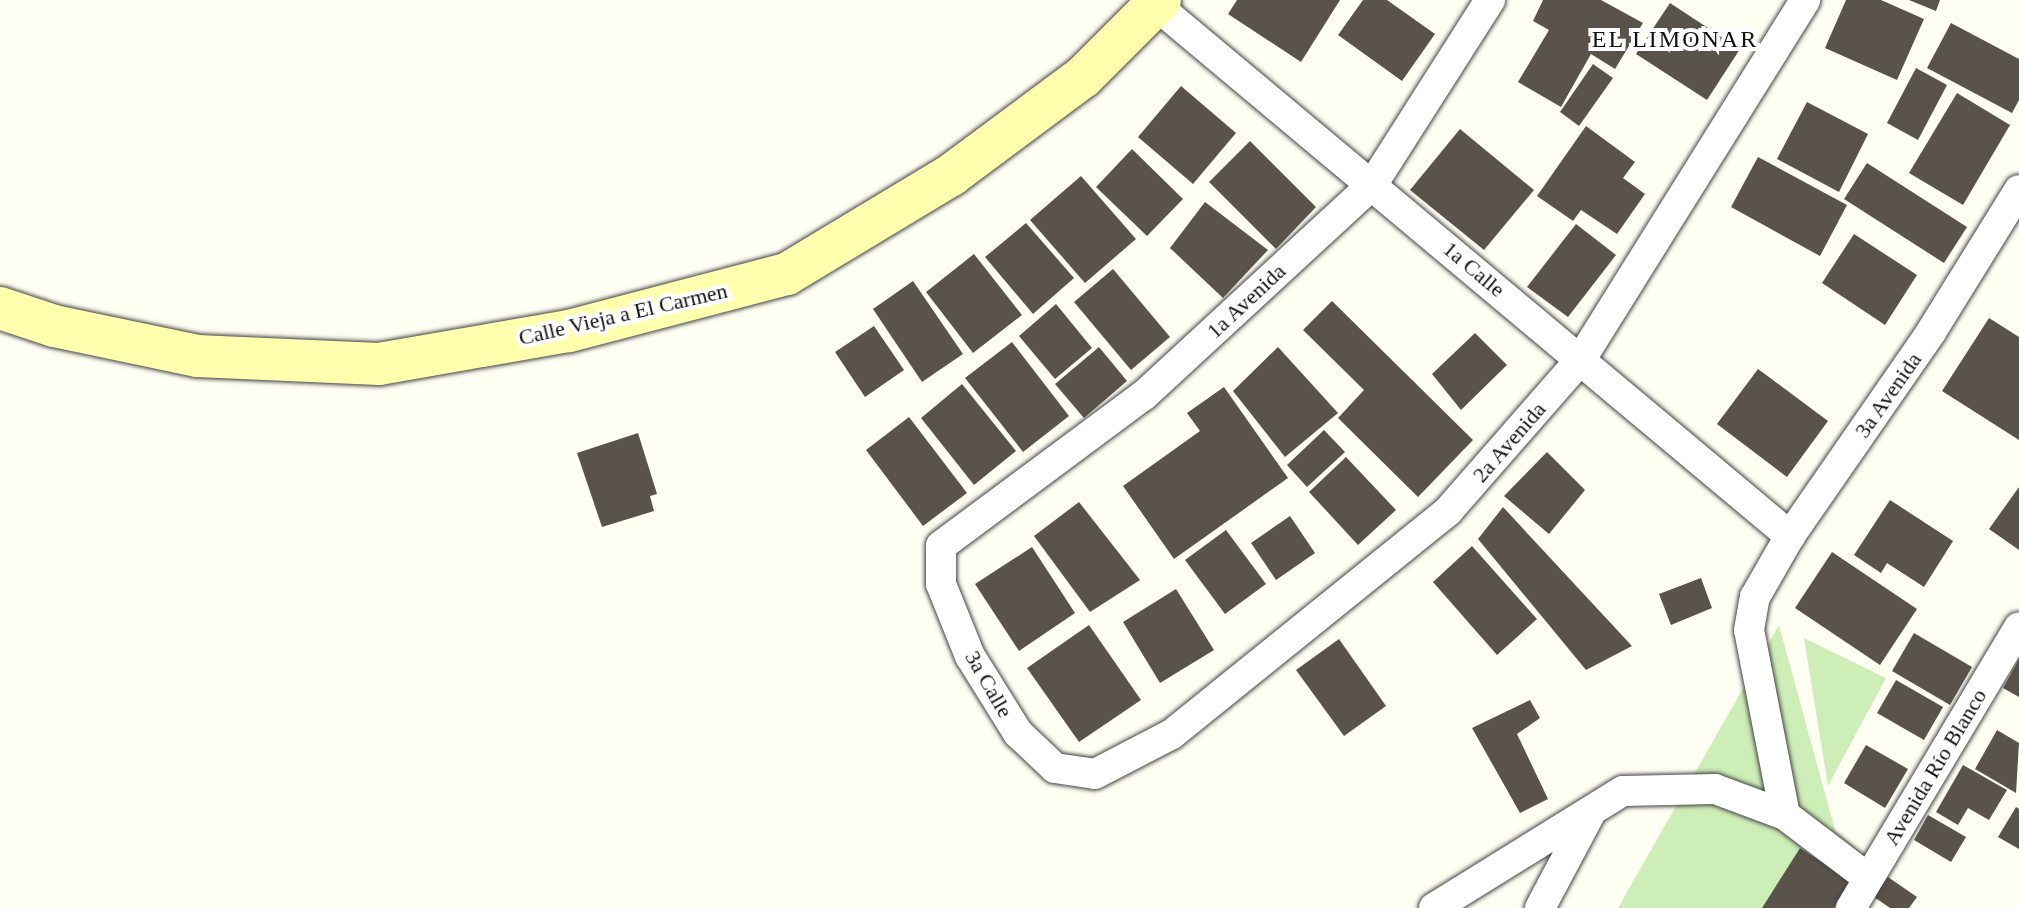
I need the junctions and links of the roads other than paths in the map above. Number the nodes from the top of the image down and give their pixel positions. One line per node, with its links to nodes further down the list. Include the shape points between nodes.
1 (1490, 0): 4 (street, 1a Avenida)
2 (1805, 0): 7 (street, 2a Avenida)
3 (1158, 3): 4 (street, 1a Calle); 6 (street, Calle Vieja a El Carmen, via 1083,77 951,175 787,274 584,328 379,364 197,356 54,326)
4 (1373, 184): 7 (street, 1a Calle); 9 (street, 1a Avenida, via 1144,395)
5 (2019, 190): 8 (street, 3a Avenida, via 1931,332)
6 (0, 308)
7 (1581, 359): 8 (street, 1a Calle); 11 (street, 2a Avenida, via 1448,511 1172,734)
8 (1790, 536): 13 (street, 3a Avenida, via 1755,597 1749,630)
9 (941, 546): 11 (street, 3a Calle, via 941,584 970,656 1018,733 1055,768)
10 (2019, 627): 14 (street, Avenida Río Blanco)
11 (1095, 774)
12 (1591, 812): 13 (street, via 1623,791 1715,789); 15 (street); 16 (street)
13 (1785, 815): 14 (street)
14 (1868, 878): 17 (street, Avenida Río Blanco)
15 (1434, 908)
16 (1540, 908)
17 (1851, 908)

